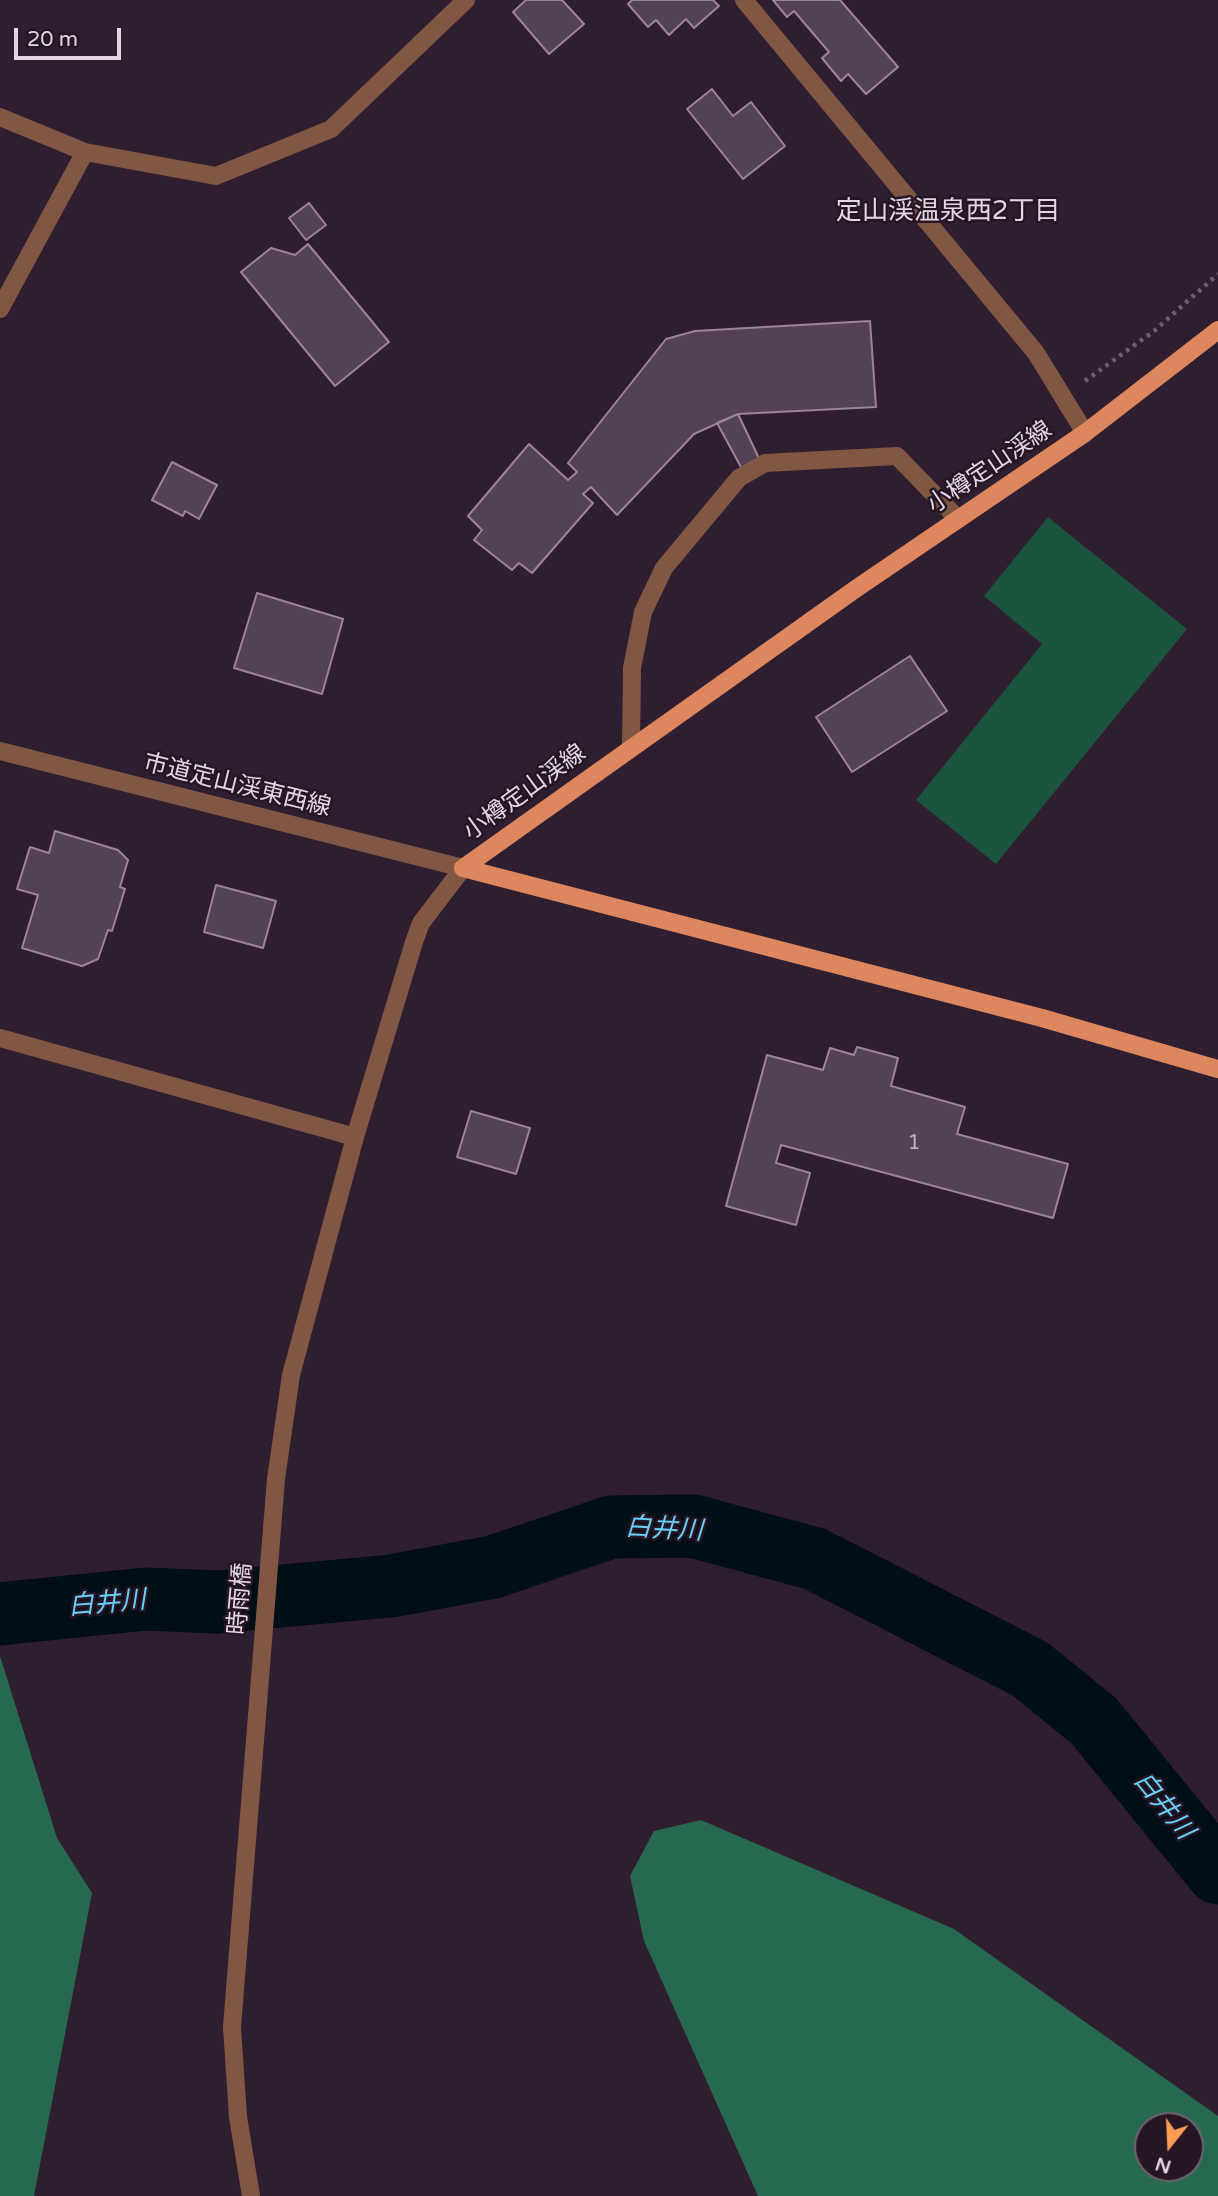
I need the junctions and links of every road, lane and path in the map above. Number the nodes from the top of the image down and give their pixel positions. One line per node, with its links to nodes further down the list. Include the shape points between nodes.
1 (466, 0): 4 (street, via 331,129 216,176)
2 (744, 0): 9 (street, via 1036,353)
3 (0, 117): 4 (street)
4 (85, 152): 6 (street)
5 (1218, 274): 8 (path, via 1154,331 1086,381)
6 (0, 309)
7 (1218, 330): 9 (main road, 小樽定山渓線)
8 (1074, 377)
9 (1085, 433): 10 (main road, 小樽定山渓線)
10 (958, 519): 11 (main road, 小樽定山渓線); 11 (street, via 897,456 765,463 739,478 664,568 643,612 632,668)
11 (631, 747): 13 (main road, 小樽定山渓線)
12 (0, 751): 13 (street, 市道定山渓東西線)
13 (463, 869): 15 (main road, 小樽定山渓線, via 1041,1018); 16 (street, 時雨橋, via 421,923)
14 (0, 1038): 16 (street)
15 (1218, 1069)
16 (355, 1137): 17 (street, 時雨橋, via 291,1375 276,1479 232,2027 238,2117)
17 (251, 2196)

